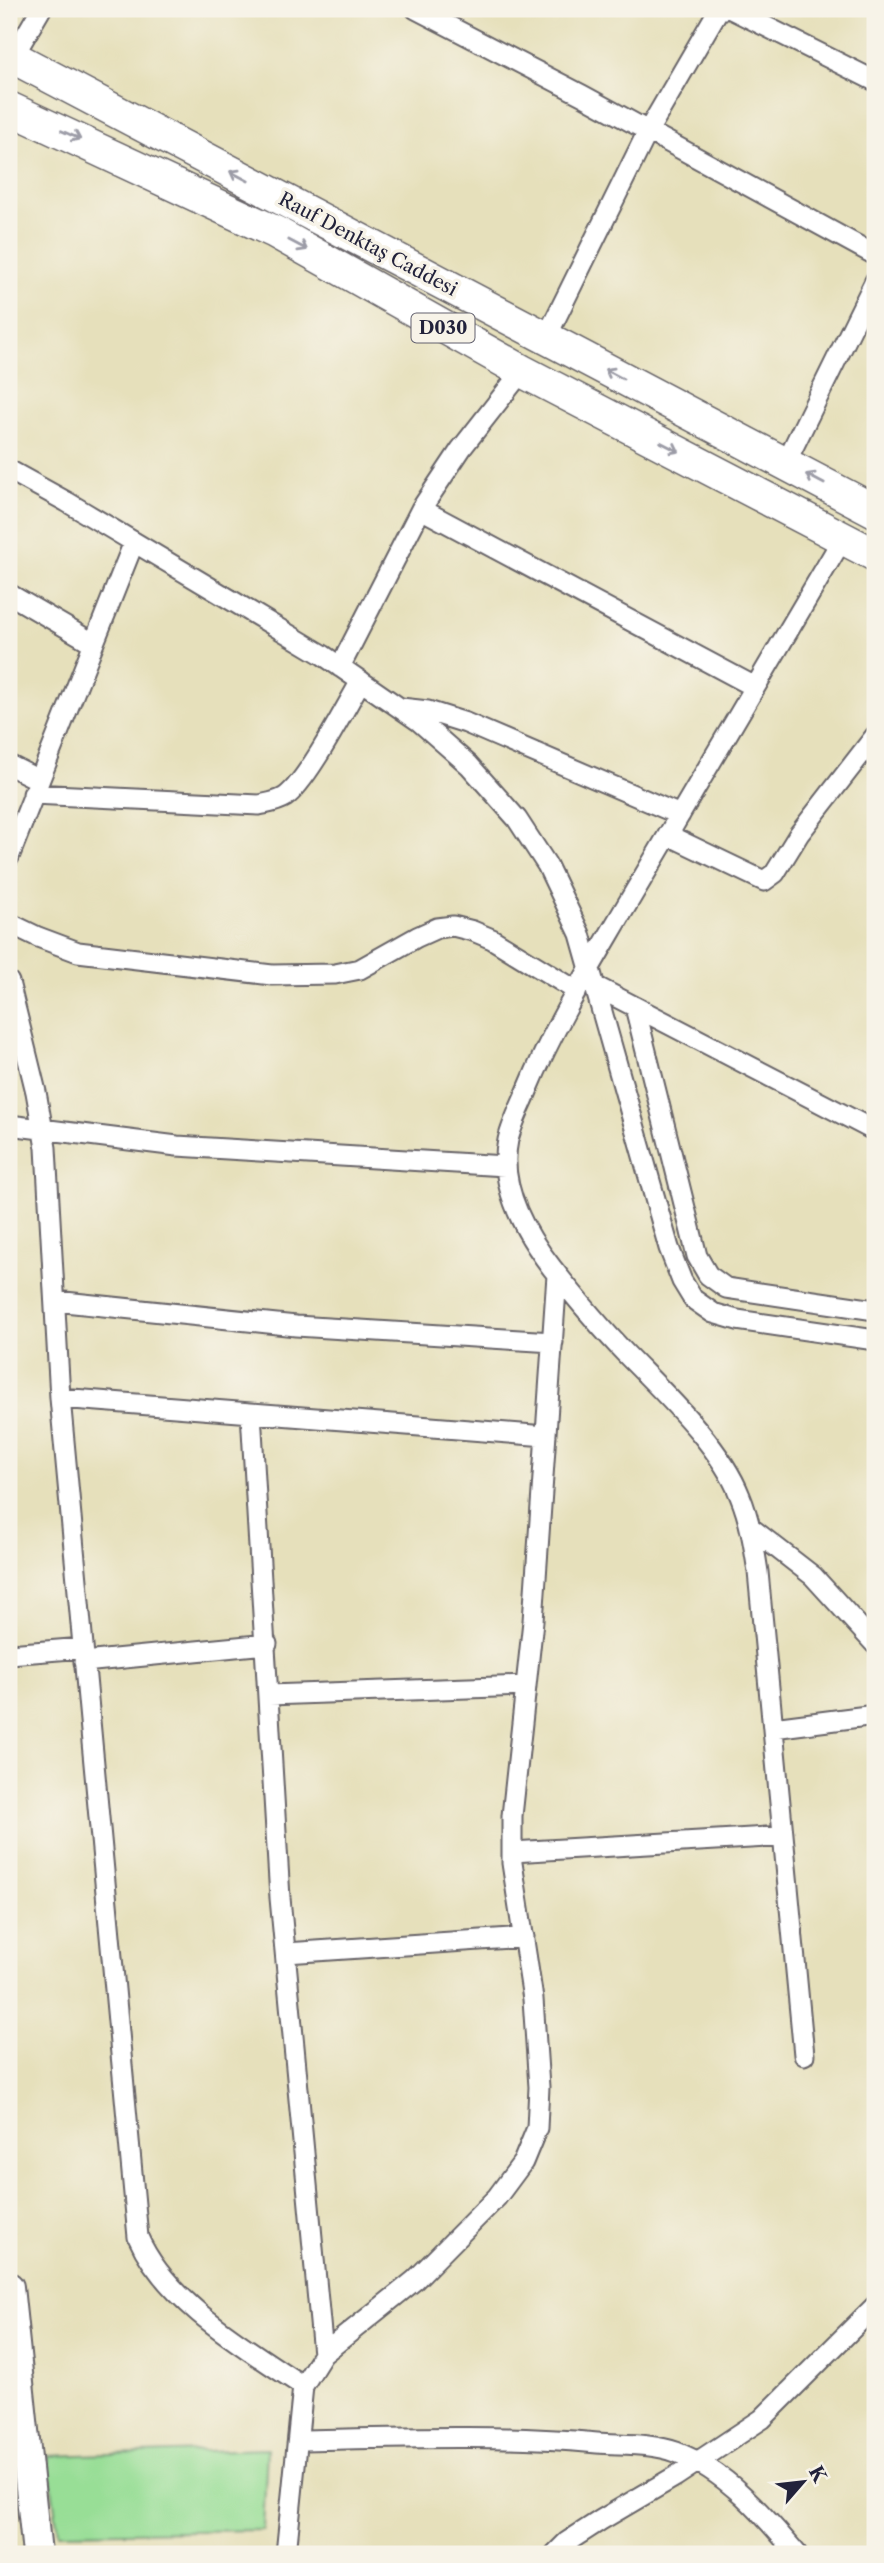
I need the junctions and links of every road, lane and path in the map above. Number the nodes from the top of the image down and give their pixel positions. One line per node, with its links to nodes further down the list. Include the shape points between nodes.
1 (41, 9): 5 (street)
2 (416, 9): 8 (street)
3 (724, 9): 8 (street, via 719,9)
4 (731, 9): 6 (street)
5 (11, 56): 11 (main road, Rauf Denktaş Caddesi, one-way to 5)
6 (875, 81)
7 (9, 108): 12 (main road, Rauf Denktaş Caddesi / D030, one-way to 12, via 275,232)
8 (648, 131): 9 (street); 11 (street)
9 (875, 255)
10 (875, 281): 13 (street)
11 (546, 338): 13 (main road, Rauf Denktaş Caddesi, one-way to 11)
12 (522, 371): 15 (street); 17 (main road, Rauf Denktaş Caddesi / D030, one-way to 17)
13 (785, 464): 16 (main road, Rauf Denktaş Caddesi, one-way to 13)
14 (9, 470): 18 (street)
15 (421, 509): 22 (street); 24 (street)
16 (875, 511)
17 (843, 537): 19 (main road, Rauf Denktaş Caddesi / D030); 24 (street)
18 (134, 542): 21 (street); 22 (street)
19 (875, 555)
20 (9, 594): 21 (street)
21 (93, 643): 28 (street)
22 (340, 667): 23 (street)
23 (361, 681): 25 (street); 28 (street, via 302,779 283,798 272,802 259,805)
24 (755, 687): 29 (street)
25 (399, 708): 29 (street, via 466,723); 33 (street, via 468,765 517,819 547,865 580,934)
26 (875, 736): 30 (street, via 799,834 775,873 764,881)
27 (9, 765): 28 (street)
28 (36, 787): 31 (street)
29 (680, 815): 30 (street)
30 (668, 835): 33 (street)
31 (9, 857)
32 (9, 923): 33 (street, via 78,952 272,975 360,969 416,937 453,926 473,930)
33 (588, 981): 35 (street); 39 (street, via 544,1051 508,1139); 43 (street, via 669,1248 693,1299 713,1313 737,1320)
34 (9, 982): 37 (street)
35 (635, 1007): 38 (street); 42 (street, via 697,1256 708,1275 726,1289)
36 (9, 1125): 37 (street)
37 (43, 1130): 39 (street, via 177,1146); 41 (street)
38 (875, 1131)
39 (505, 1166): 40 (street, via 520,1217)
40 (557, 1275): 44 (street); 48 (street, via 722,1461)
41 (55, 1301): 44 (street, via 296,1326); 45 (street)
42 (875, 1310)
43 (875, 1340)
44 (552, 1342): 47 (street)
45 (60, 1398): 46 (street); 52 (street)
46 (251, 1413): 47 (street); 49 (street)
47 (546, 1436): 53 (street)
48 (751, 1528): 50 (street, via 813,1576); 56 (street)
49 (267, 1644): 52 (street); 54 (street)
50 (875, 1644)
51 (9, 1654): 52 (street)
52 (84, 1655): 65 (street, via 138,2237 147,2259 194,2307)
53 (526, 1686): 54 (street); 58 (street)
54 (270, 1695): 60 (street)
55 (875, 1715): 56 (street)
56 (773, 1728): 57 (street)
57 (783, 1836): 58 (street); 61 (street)
58 (512, 1852): 59 (street)
59 (523, 1937): 60 (street); 64 (street, via 539,2087 537,2128 523,2162 497,2197 415,2280)
60 (285, 1953): 64 (street)
61 (804, 2055)
62 (9, 2287): 68 (main road)
63 (875, 2306): 67 (street, via 762,2419)
64 (323, 2354): 65 (street)
65 (303, 2386): 66 (street)
66 (298, 2440): 67 (street, via 475,2437 583,2441 674,2451); 69 (street)
67 (697, 2462): 70 (street, via 567,2542); 71 (street, via 724,2479)
68 (37, 2554)
69 (286, 2554)
70 (555, 2554)
71 (797, 2554)

